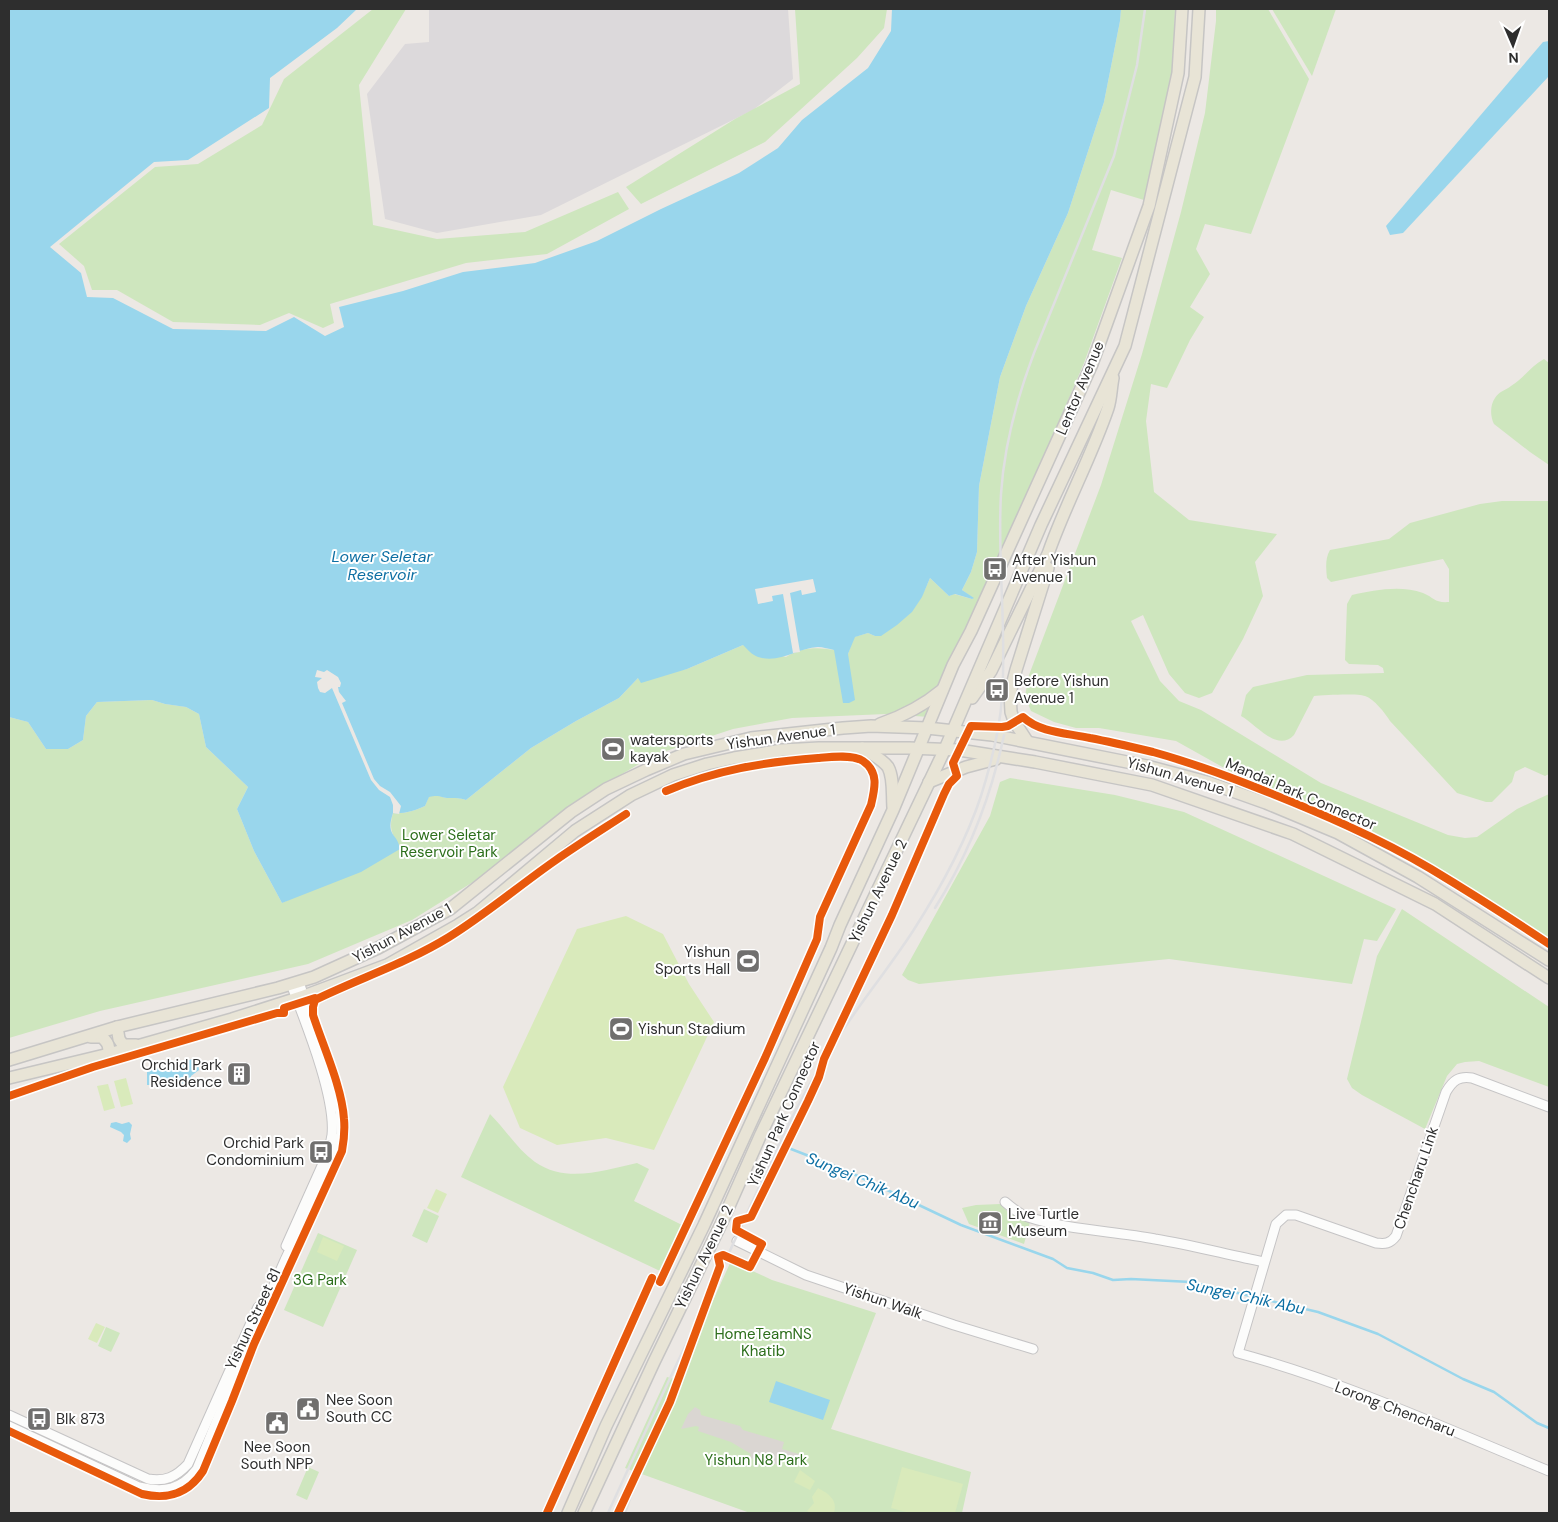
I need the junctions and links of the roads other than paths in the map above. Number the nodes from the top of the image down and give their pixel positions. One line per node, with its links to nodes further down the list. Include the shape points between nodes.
1 (1182, 9): 5 (main road, Lentor Avenue, via 1178,74 1149,206 1092,364)
2 (1199, 9): 3 (main road, Lentor Avenue, via 1195,77 1128,337)
3 (1115, 365): 4 (main road, via 1108,407); 6 (main road, Lentor Avenue, via 1005,607)
4 (1065, 513): 6 (main road, via 992,671); 11 (main road, via 1010,693 1014,721)
5 (944, 688): 7 (main road, via 908,713); 8 (main road, Lentor Avenue)
6 (962, 711): 9 (main road, Lentor Avenue)
7 (871, 726): 8 (main road, Yishun Avenue 1); 10 (main road, Yishun Avenue 1)
8 (927, 728): 9 (main road, Yishun Avenue 1); 13 (main road, Lentor Avenue)
9 (954, 731): 11 (main road, Yishun Avenue 1); 14 (main road, Yishun Avenue 2)
10 (751, 738): 15 (main road, via 772,742 772,748); 21 (main road, Yishun Avenue 1, via 684,754 606,789 571,812 450,909 378,948)
11 (1027, 741): 19 (main road, Yishun Avenue 1, via 1207,782 1338,833 1418,877)
12 (862, 748): 13 (main road, Yishun Avenue 1); 15 (main road, Yishun Avenue 1, via 810,748); 18 (main road, via 888,768)
13 (920, 748): 14 (main road, Yishun Avenue 1); 18 (main road, Yishun Avenue 2)
14 (945, 749): 16 (main road, Yishun Avenue 1); 17 (main road, Yishun Avenue 2)
15 (765, 753): 22 (main road, Yishun Avenue 1, via 707,764 631,795 575,831 458,925 387,965)
16 (1002, 758): 17 (main road, via 966,767); 20 (main road, Yishun Avenue 1, via 1152,785 1293,834 1435,904)
17 (929, 782): 38 (main road, Yishun Avenue 2)
18 (893, 810): 37 (main road, Yishun Avenue 2, via 706,1220)
19 (1549, 960)
20 (1549, 978)
21 (295, 983): 22 (street, Yishun Street 81); 23 (main road, Yishun Avenue 1)
22 (300, 997): 25 (main road, Yishun Avenue 1); 35 (street, Yishun Street 81, via 331,1112 329,1150 188,1464 168,1479 148,1479); 36 (street, Yishun Street 81, via 332,1082 340,1112 341,1134 197,1468 183,1483 154,1491 138,1487)
23 (118, 1027): 24 (main road, Yishun Avenue 1); 25 (main road, via 123,1045)
24 (87, 1036): 26 (main road, via 102,1037 109,1044); 27 (main road, Yishun Avenue 1)
25 (140, 1045): 26 (main road, Yishun Avenue 1)
26 (108, 1054): 28 (main road, Yishun Avenue 1)
27 (9, 1060)
28 (9, 1078)
29 (1549, 1107): 32 (street, Chencharu Link, via 1472,1078 1457,1079 1446,1092 1393,1240 1388,1244 1376,1243 1290,1214 1276,1224)
30 (1005, 1202): 32 (street, via 1028,1217 1179,1243)
31 (737, 1241): 33 (street, Yishun Walk, via 806,1275)
32 (1264, 1262): 34 (street, Chencharu Link)
33 (1033, 1349)
34 (1238, 1353): 39 (street, Lorong Chencharu, via 1424,1419)
35 (9, 1415)
36 (9, 1426)
37 (597, 1448): 38 (main road, via 598,1460 606,1461); 40 (main road, Yishun Avenue 2)
38 (610, 1455): 41 (main road, Yishun Avenue 2)
39 (1549, 1471)
40 (568, 1513)
41 (584, 1513)

